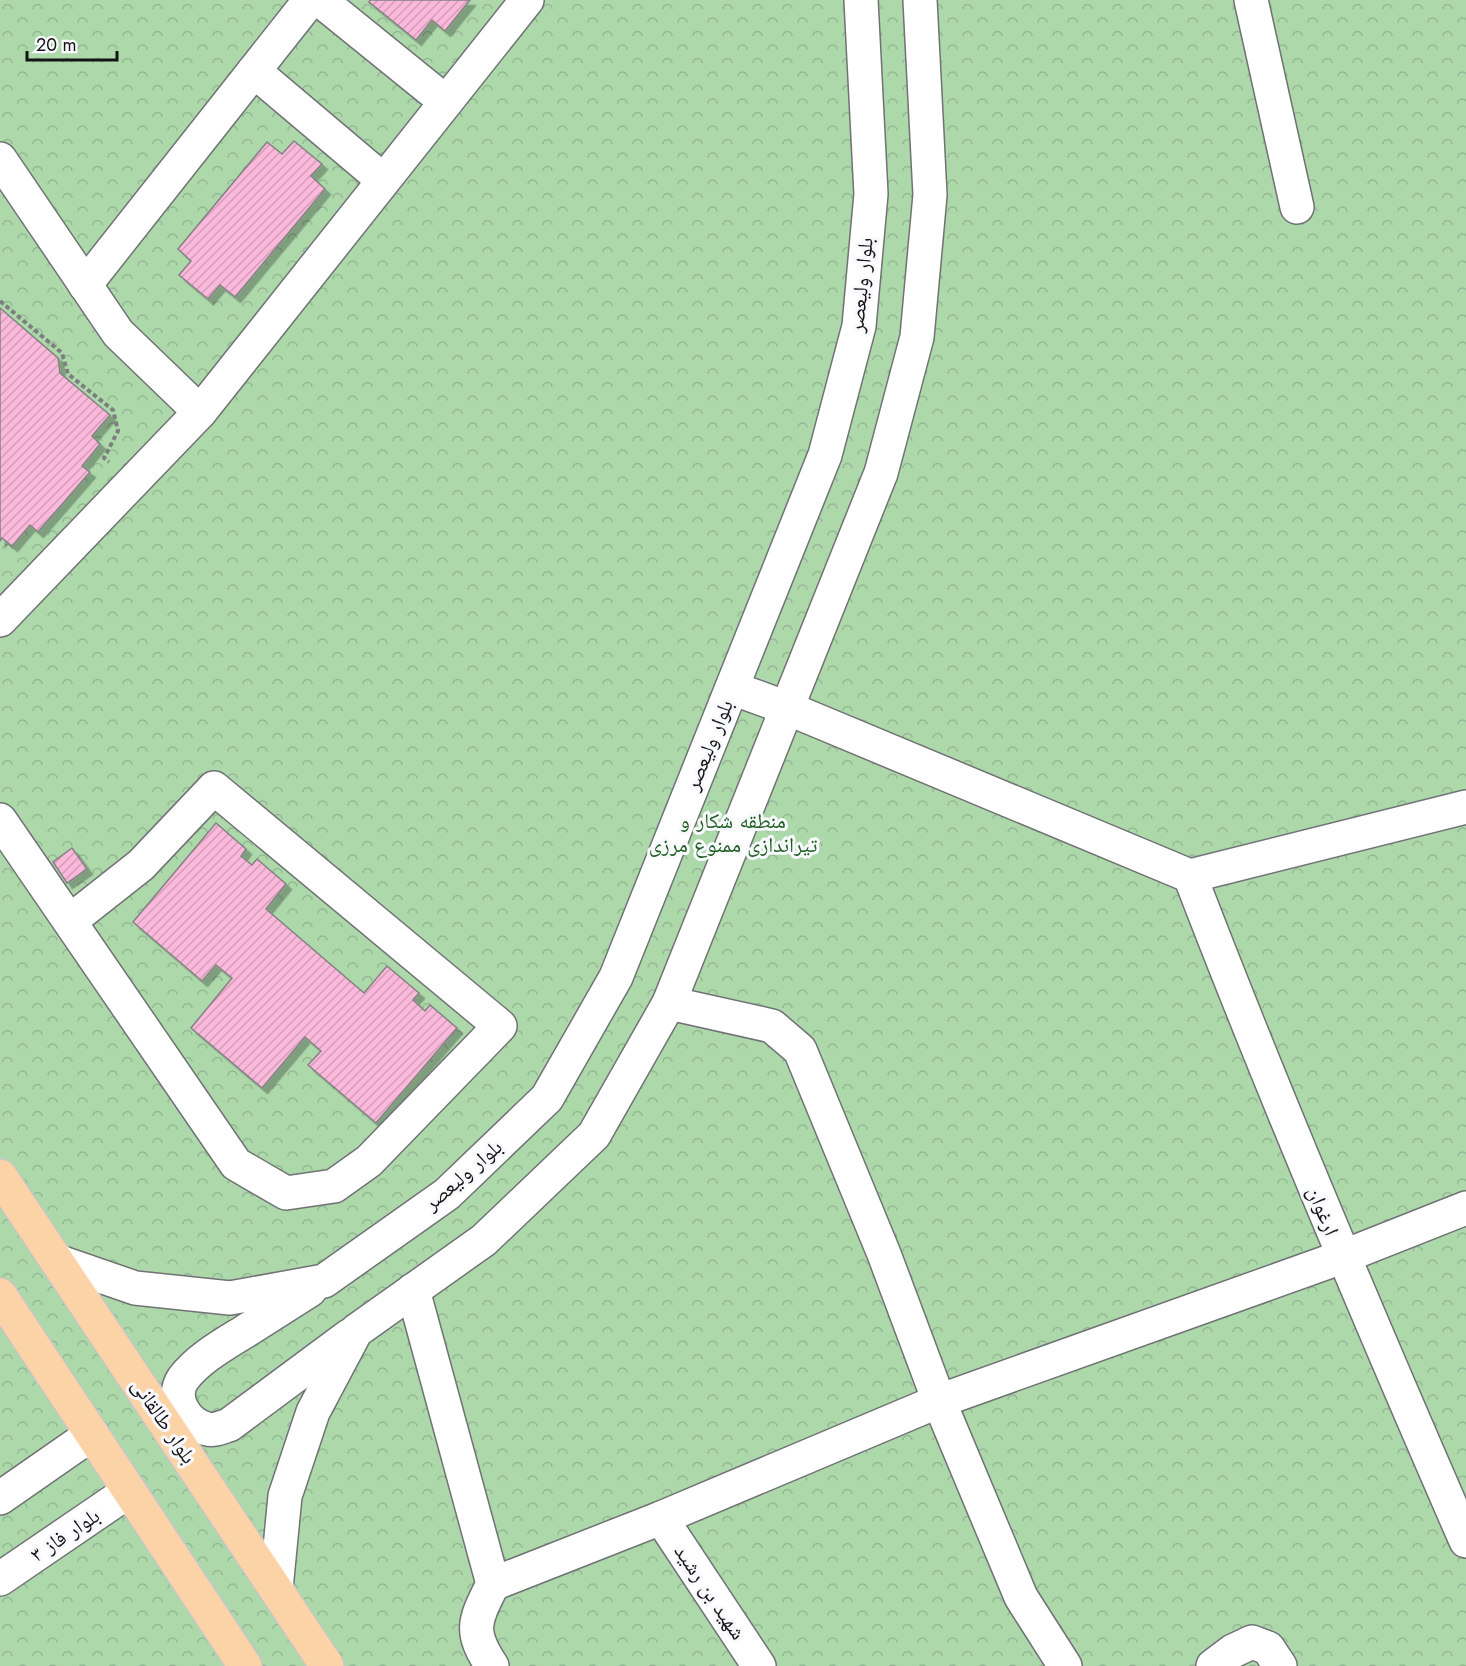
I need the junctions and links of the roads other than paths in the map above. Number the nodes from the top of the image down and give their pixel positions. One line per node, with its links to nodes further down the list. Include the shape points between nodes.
1 (310, 0): 7 (street)
2 (320, 0): 8 (street)
3 (527, 0): 8 (street)
4 (861, 0): 15 (street, بلوار ولیعصر, via 871,194 859,326 825,454)
5 (1251, 0): 11 (street)
6 (927, 6): 16 (street, via 930,195 917,337 881,473)
7 (254, 71): 10 (street); 12 (street)
8 (446, 102): 10 (street)
9 (0, 159): 12 (street)
10 (383, 180): 13 (street)
11 (1297, 207)
12 (85, 285): 13 (street, via 118,333)
13 (200, 412): 14 (street)
14 (0, 620)
15 (732, 688): 16 (street); 26 (street, بلوار ولیعصر, via 616,977 547,1098 447,1194)
16 (787, 708): 19 (street); 21 (street)
17 (1466, 807): 19 (street)
18 (0, 820): 20 (street)
19 (1190, 876): 24 (street, ارغوان)
20 (70, 921): 20 (street, via 236,1164 286,1193 334,1186 369,1161 500,1026 214,788 141,865)
21 (669, 1003): 27 (street, via 594,1136 484,1240); 30 (street, via 772,1026 800,1050)
22 (0, 1176): 25 (main road, بلوار طالقانی)
23 (1466, 1208): 24 (street)
24 (1342, 1257): 30 (street); 35 (street, ارغوان)
25 (57, 1261): 26 (street, بلوار ولیعصر, via 135,1288 230,1298); 38 (main road, بلوار طالقانی)
26 (324, 1281): 29 (street, via 194,1366 181,1382 178,1396 182,1409 189,1419 206,1429 229,1425)
27 (413, 1290): 29 (street); 37 (street)
28 (0, 1295): 31 (main road)
29 (356, 1331): 38 (street, via 313,1412 285,1496)
30 (939, 1401): 34 (street); 43 (street, via 1021,1597)
31 (92, 1434): 32 (main road); 33 (street)
32 (129, 1491): 36 (street, بلوار فاز ۳); 39 (main road)
33 (0, 1498)
34 (661, 1518): 37 (street); 42 (street, شهید بن رشید)
35 (1466, 1541)
36 (0, 1579)
37 (493, 1584): 41 (street, via 477,1616 477,1636)
38 (276, 1589): 40 (main road, بلوار طالقانی)
39 (244, 1666)
40 (327, 1666)
41 (492, 1666)
42 (759, 1666)
43 (1065, 1666)
44 (1213, 1666): 45 (street, via 1252,1642 1268,1648)
45 (1280, 1666)

